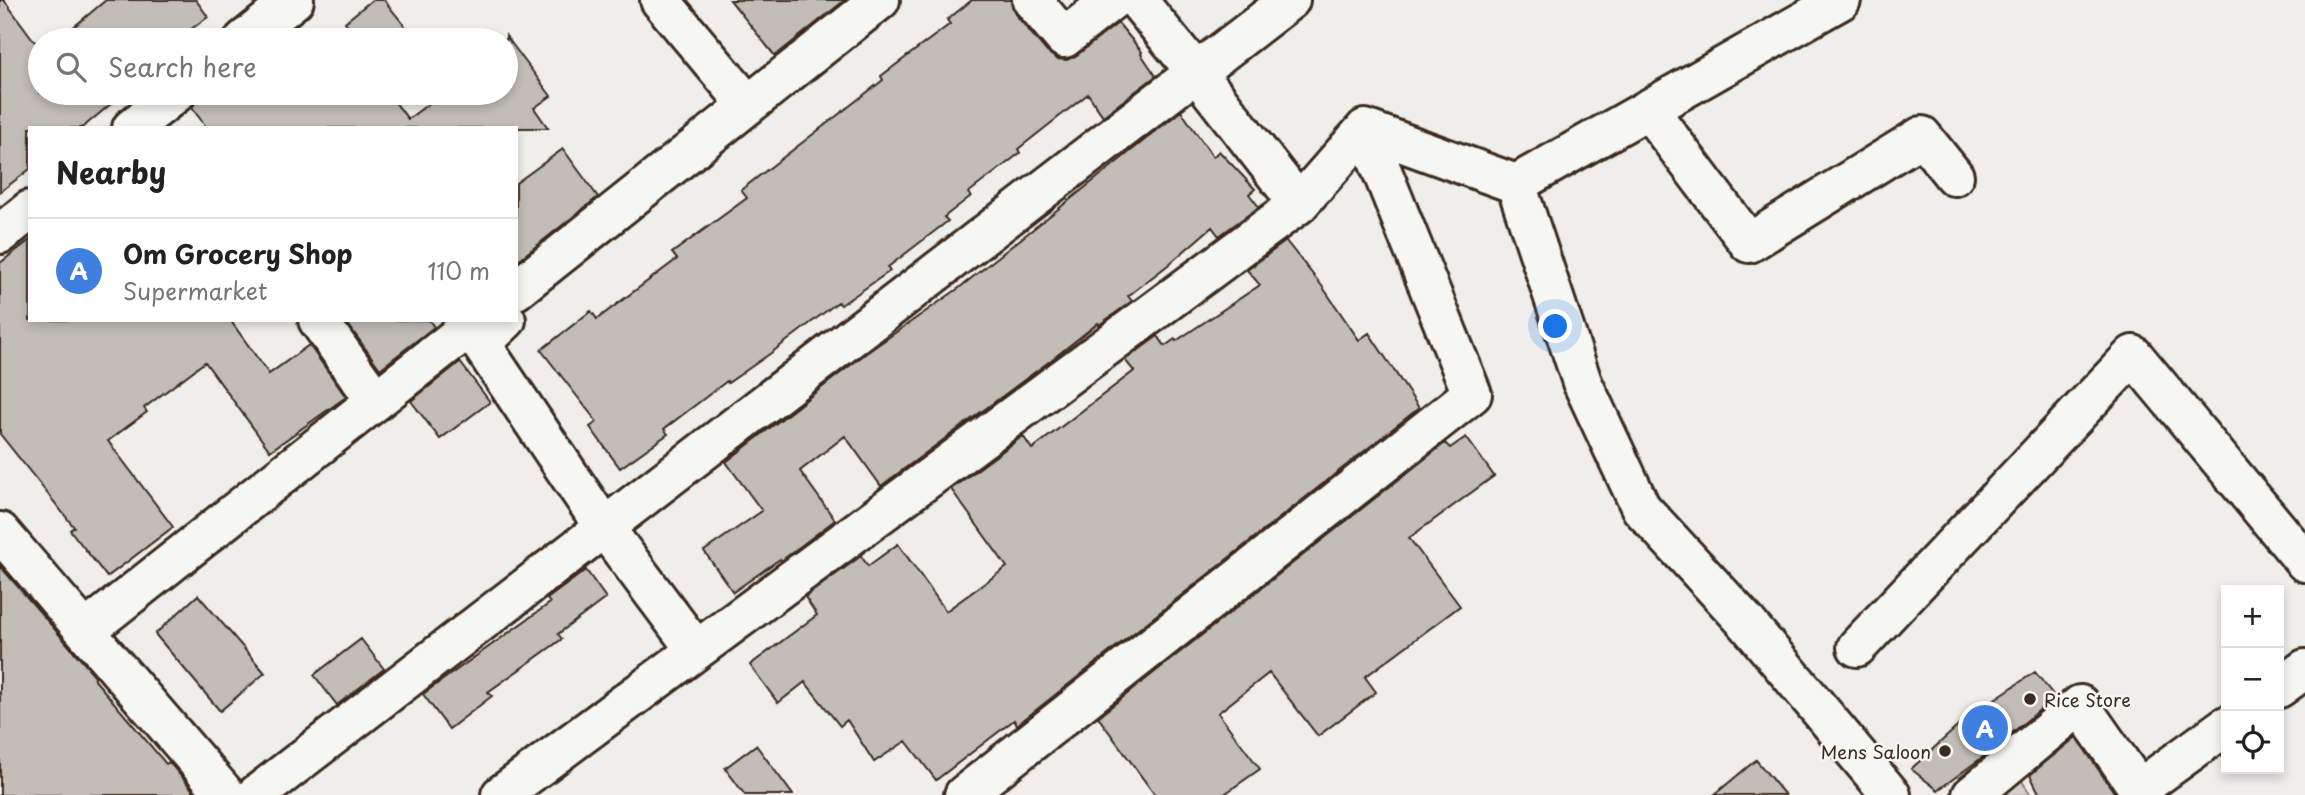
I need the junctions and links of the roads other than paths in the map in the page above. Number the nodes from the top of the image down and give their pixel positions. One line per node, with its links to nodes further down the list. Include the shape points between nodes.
1 (294, 0): 9 (street)
2 (880, 0): 11 (street)
3 (1032, 0): 4 (street, via 1064,38)
4 (1112, 0)
5 (1137, 0): 10 (street)
6 (1290, 0): 10 (street)
7 (1841, 0): 13 (street)
8 (677, 6): 11 (street)
9 (259, 28)
10 (1196, 72): 19 (street); 28 (street)
11 (748, 105): 16 (street)
12 (173, 108): 14 (street)
13 (1648, 109): 17 (street, via 1749,243 1922,136); 18 (street)
14 (136, 126)
15 (1365, 129): 18 (street); 19 (street); 41 (street, via 1472,394)
16 (702, 141): 22 (street); 23 (street, via 694,164)
17 (1954, 176)
18 (1516, 184): 42 (street, via 1582,382 1640,508 1747,623)
19 (1299, 204): 33 (street)
20 (28, 212): 21 (street)
21 (0, 234)
22 (518, 288)
23 (518, 309)
24 (319, 322): 27 (street)
25 (475, 322): 27 (street)
26 (504, 322): 28 (street, via 481,344)
27 (376, 401): 31 (street)
28 (604, 527): 33 (street); 39 (street)
29 (0, 532): 31 (street)
30 (2305, 562): 32 (street, via 2133,355)
31 (85, 631): 38 (street)
32 (1857, 647)
33 (696, 650): 40 (street)
34 (2305, 668): 35 (street)
35 (2284, 684)
36 (2221, 730): 37 (street)
37 (2141, 792): 43 (street, via 2080,705)
38 (226, 795)
39 (256, 795)
40 (500, 795)
41 (964, 795)
42 (1891, 795)
43 (1972, 795)

